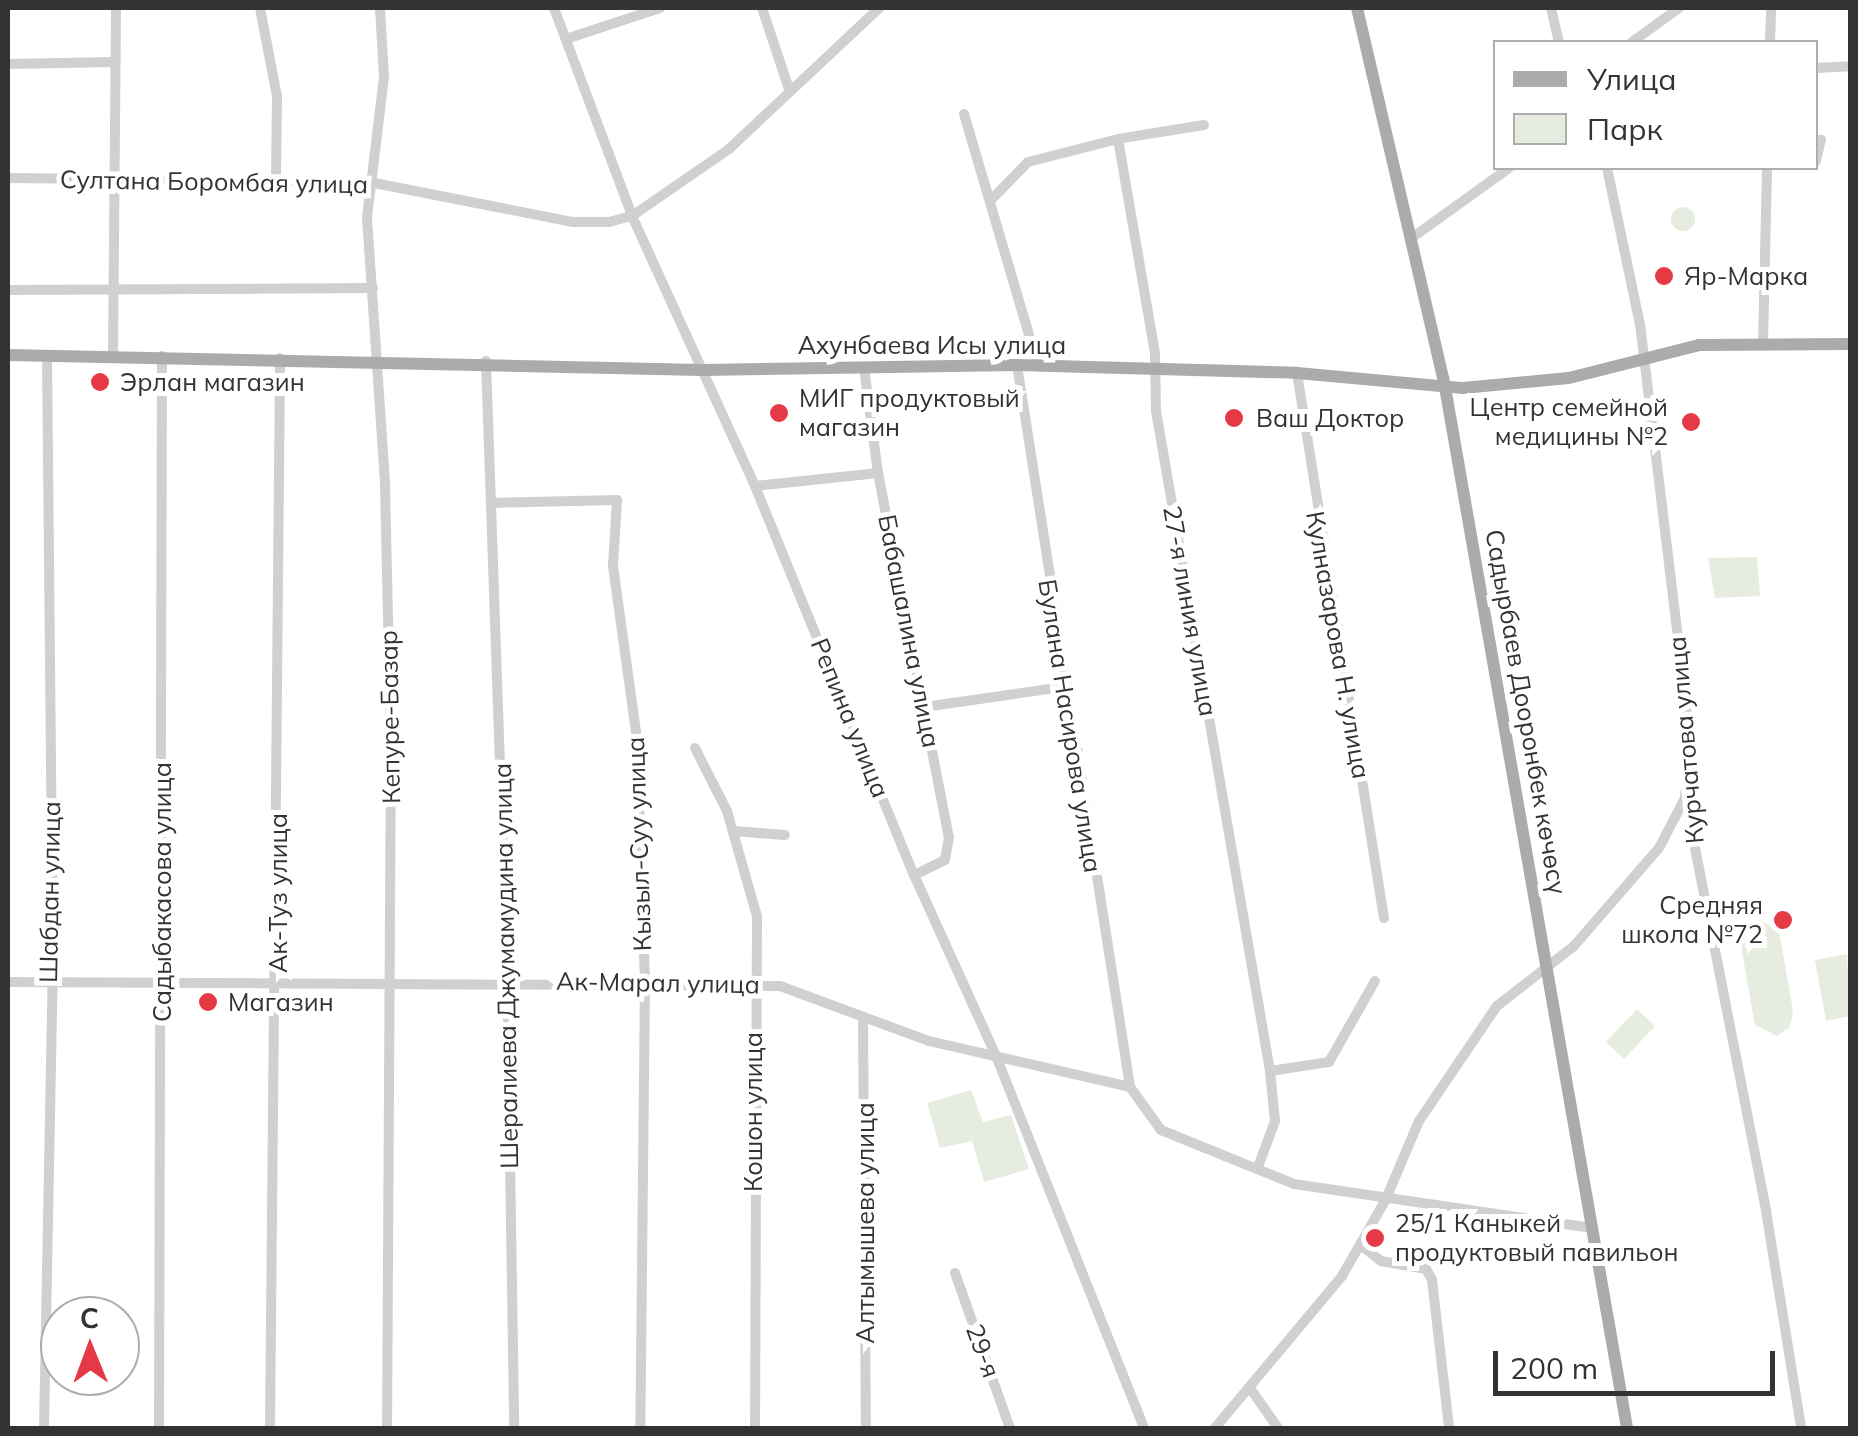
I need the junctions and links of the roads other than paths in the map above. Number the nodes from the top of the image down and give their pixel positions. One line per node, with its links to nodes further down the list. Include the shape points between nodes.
1 (116, 8): 16 (street)
2 (260, 8): 31 (street, via 277,96)
3 (380, 8): 32 (street, Кепуре-Базар, via 384,76)
4 (554, 8): 12 (street, Репина улица)
5 (660, 8): 12 (street)
6 (762, 8): 20 (street)
7 (880, 8): 20 (street, Султана Боромбая улица)
8 (1357, 8): 35 (main road, Садырбаев Дооронбек көчөсү)
9 (1551, 8): 13 (street)
10 (1679, 8): 14 (street)
11 (1771, 8): 15 (street)
12 (566, 39): 34 (street, Репина улица)
13 (1558, 40)
14 (1635, 40)
15 (1770, 40)
16 (114, 62): 17 (street); 30 (street)
17 (8, 64)
18 (1850, 66): 19 (street)
19 (1818, 68)
20 (790, 88): 34 (street, Султана Боромбая улица, via 729,148)
21 (964, 114): 33 (street)
22 (1204, 125): 23 (street)
23 (1118, 139): 33 (street, via 1028,162); 52 (street, 27-я линия улица)
24 (1821, 140): 25 (street)
25 (1818, 153)
26 (1506, 170): 35 (street)
27 (1607, 170): 47 (street, Курчатова улица)
28 (1767, 170): 40 (street)
29 (8, 178): 30 (street, Султана Боромбая улица)
30 (111, 179): 31 (street, Султана Боромбая улица); 37 (street)
31 (276, 179): 32 (street, Султана Боромбая улица)
32 (369, 182): 34 (street, Султана Боромбая улица, via 573,222); 36 (street, Кепуре-Базар)
33 (990, 201): 50 (street)
34 (632, 216): 53 (street, Репина улица)
35 (1413, 237): 55 (main road, Садырбаев Дооронбек көчөсү)
36 (373, 288): 37 (street); 46 (street, Кепуре-Базар)
37 (112, 289): 38 (street); 43 (street)
38 (8, 290)
39 (1850, 344): 40 (main road, Ахунбаева Исы улица)
40 (1763, 345): 47 (main road, Ахунбаева Исы улица, via 1699,345)
41 (8, 355): 42 (main road, Ахунбаева Исы улица)
42 (47, 356): 43 (main road, Ахунбаева Исы улица); 72 (street, Шабдан улица)
43 (114, 356): 44 (main road, Ахунбаева Исы улица)
44 (162, 356): 45 (main road, Ахунбаева Исы улица); 69 (street, Садыбакасова улица)
45 (280, 358): 46 (main road, Ахунбаева Исы улица); 73 (street, Ак-Туз улица)
46 (378, 358): 48 (main road, Ахунбаева Исы улица); 74 (street, Кепуре-Базар)
47 (1642, 358): 55 (main road, Ахунбаева Исы улица, via 1569,378); 62 (street, Курчатова улица, via 1690,745)
48 (486, 361): 53 (main road, Ахунбаева Исы улица); 58 (street, Шералиева Джумамудина улица)
49 (1017, 365): 50 (main road, Ахунбаева Исы улица); 51 (main road, Ахунбаева Исы улица); 59 (street, Булана Насирова улица)
50 (1038, 366): 52 (main road, Ахунбаева Исы улица)
51 (864, 368): 53 (main road, Ахунбаева Исы улица); 56 (street, Бабашалина улица)
52 (1155, 369): 54 (main road, Ахунбаева Исы улица); 79 (street, 27-я линия улица, via 1156,411)
53 (702, 370): 57 (street, Репина улица)
54 (1297, 373): 55 (main road, Ахунбаева Исы улица); 66 (street, Кулназарова Н. улица)
55 (1444, 387): 67 (main road, Садырбаев Дооронбек көчөсү)
56 (878, 473): 57 (street); 60 (street, Бабашалина улица)
57 (756, 486): 65 (street, Репина улица)
58 (491, 503): 70 (street, Шералиева Джумамудина улица); 75 (street, Кызыл-Суу улица, via 616,500 613,566 636,740)
59 (1062, 687): 60 (street); 80 (street, Булана Насирова улица)
60 (924, 708): 65 (street, Бабашалина улица, via 949,837 945,860)
61 (695, 748): 63 (street, Кошон улица)
62 (1686, 797): 67 (street, via 1660,848 1574,946); 101 (street, Курчатова улица)
63 (734, 832): 64 (street); 76 (street, Кошон улица, via 757,916)
64 (786, 835)
65 (914, 875): 78 (street, Репина улица)
66 (1384, 918)
67 (1548, 962): 82 (street, via 1506,996 1452,1071 1419,1121); 83 (main road, Садырбаев Дооронбек көчөсү)
68 (1375, 980): 79 (street, via 1328,1062)
69 (162, 981): 72 (street, Ак-Марал улица); 73 (street, Ак-Марал улица); 88 (street, Садыбакасова улица)
70 (508, 981): 74 (street, Ак-Марал улица); 75 (street, Ак-Марал улица); 91 (street, Шералиева Джумамудина улица)
71 (8, 982): 72 (street, Ак-Марал улица)
72 (48, 982): 87 (street, Шабдан улица)
73 (278, 982): 74 (street, Ак-Марал улица); 89 (street, Ак-Туз улица)
74 (392, 982): 90 (street, Кепуре-Базар)
75 (645, 982): 76 (street, Ак-Марал улица); 92 (street, Кызыл-Суу улица)
76 (753, 983): 77 (street, Ак-Марал улица, via 812,995); 93 (street, Кошон улица)
77 (863, 1017): 78 (street, Ак-Марал улица); 94 (street, Алтымышева улица)
78 (996, 1056): 80 (street, Ак-Марал улица); 96 (street, Репина улица)
79 (1270, 1071): 81 (street, 27-я линия улица, via 1275,1120)
80 (1130, 1087): 81 (street, via 1160,1130)
81 (1258, 1167): 82 (street, via 1294,1184)
82 (1385, 1201): 83 (street); 84 (street)
83 (1592, 1228): 100 (main road, Садырбаев Дооронбек көчөсү)
84 (1361, 1245): 86 (street); 99 (street, via 1381,1261 1416,1265 1432,1280)
85 (955, 1274): 95 (street, 29-я)
86 (1252, 1391): 97 (street); 98 (street)
87 (44, 1428)
88 (159, 1428)
89 (270, 1428)
90 (387, 1428)
91 (514, 1428)
92 (640, 1428)
93 (755, 1428)
94 (866, 1428)
95 (1010, 1428)
96 (1144, 1428)
97 (1214, 1428)
98 (1278, 1428)
99 (1449, 1428)
100 (1628, 1428)
101 (1800, 1428)

